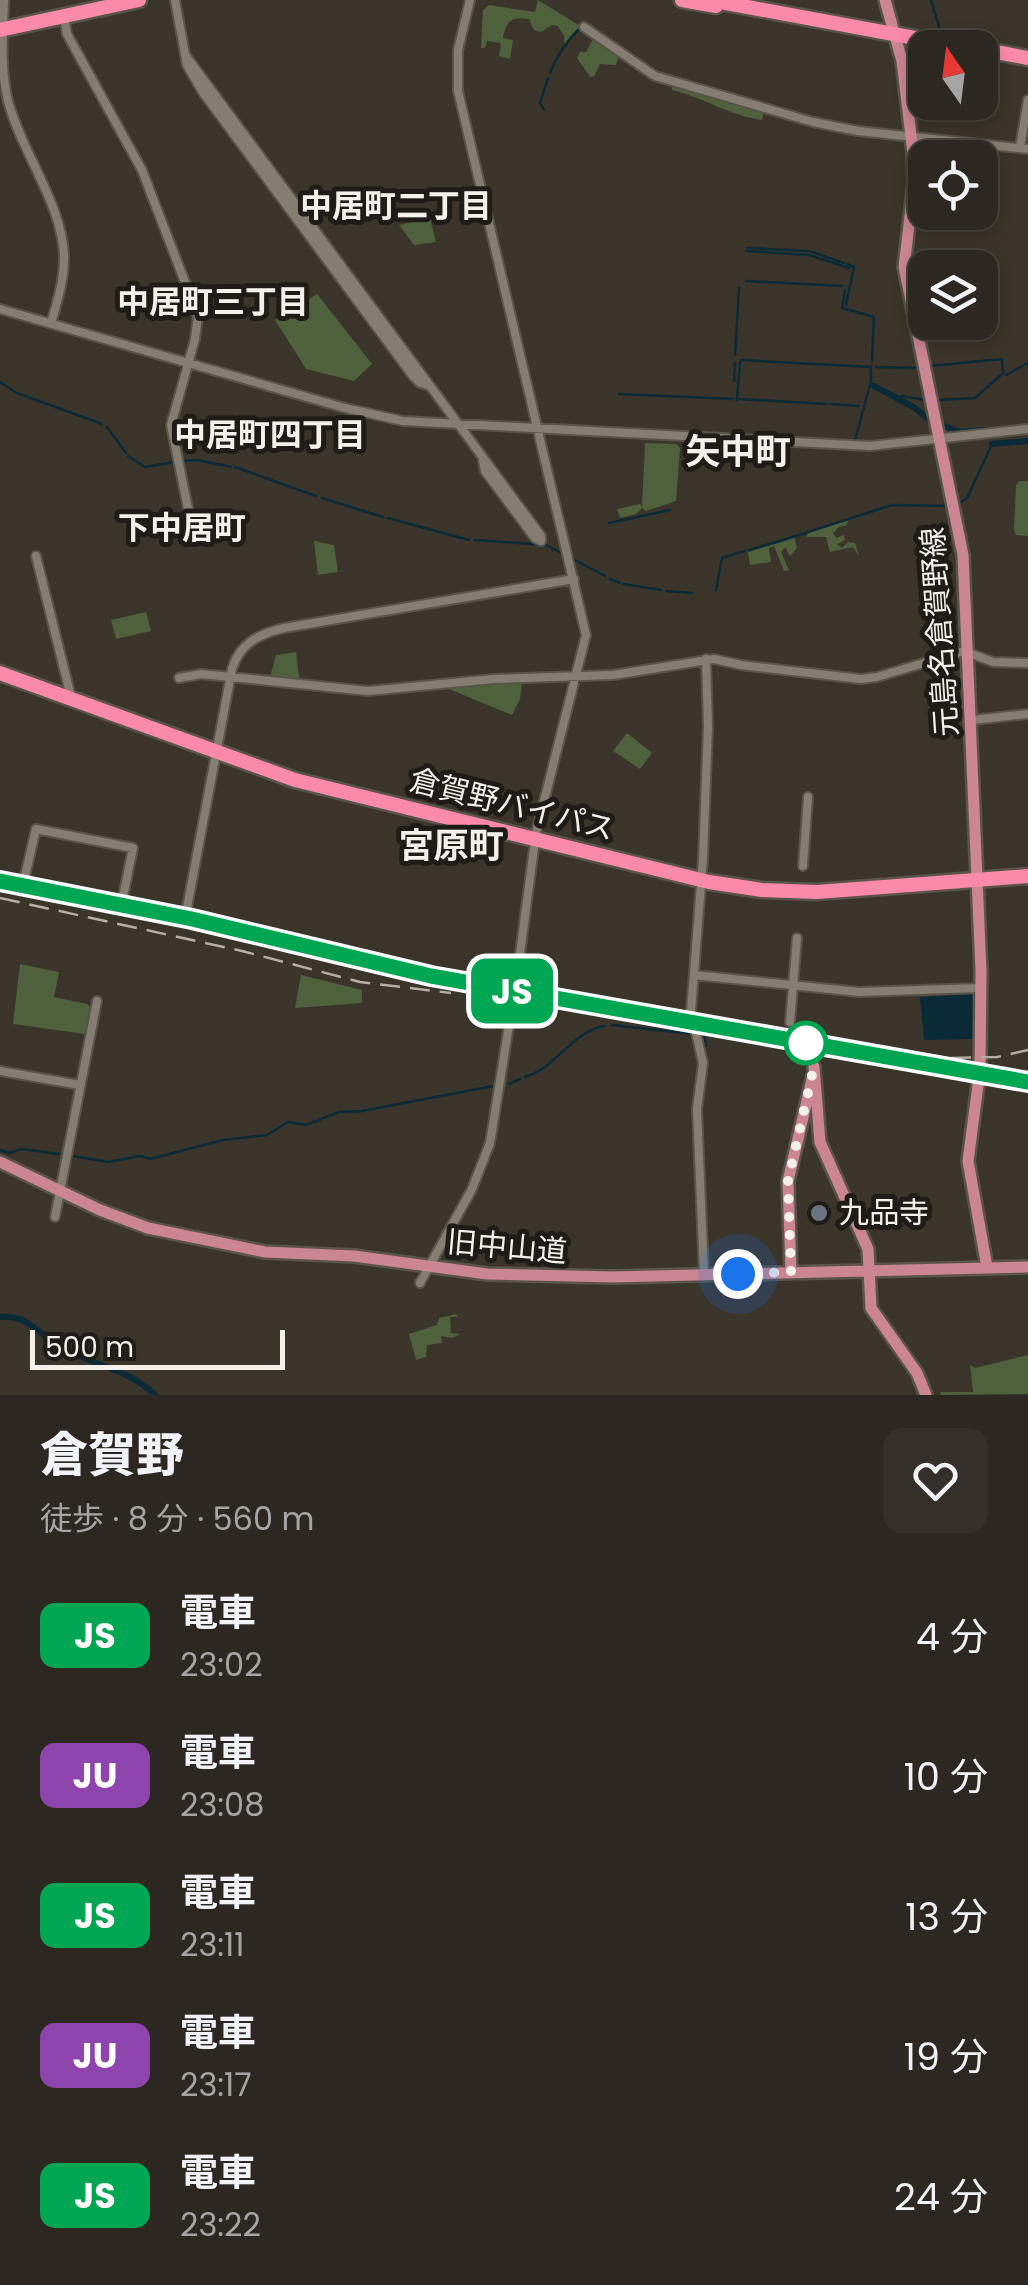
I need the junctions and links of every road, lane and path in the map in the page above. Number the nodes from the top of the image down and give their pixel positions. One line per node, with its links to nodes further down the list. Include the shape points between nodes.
1 (4, 0): 10 (street)
2 (116, 0): 9 (highway)
3 (139, 0): 9 (highway)
4 (175, 0): 23 (street, via 186,56)
5 (470, 0): 24 (street, via 458,50 458,92)
6 (682, 0): 12 (highway)
7 (710, 0): 12 (highway)
8 (884, 0): 12 (main road, 元島名倉賀野線)
9 (64, 11): 10 (highway); 22 (street, via 67,34 142,170 198,316)
10 (2, 27): 21 (street, via 8,101 64,252)
11 (584, 27): 18 (street, via 655,76 813,122)
12 (896, 36): 13 (highway); 14 (highway); 18 (main road, 元島名倉賀野線)
13 (908, 38)
14 (908, 39)
15 (998, 55): 16 (highway)
16 (1028, 60)
17 (1028, 100): 19 (street)
18 (911, 137): 19 (street); 26 (main road, 元島名倉賀野線, via 914,183 903,260)
19 (1024, 148)
20 (0, 309): 21 (street)
21 (50, 324): 22 (street)
22 (189, 364): 23 (street, via 388,419); 28 (street, via 171,425)
23 (458, 423): 24 (street); 27 (street)
24 (538, 430): 26 (street, via 870,446); 30 (street)
25 (1028, 430): 26 (street)
26 (940, 441): 31 (main road, 元島名倉賀野線, via 961,534)
27 (483, 460): 27 (street, via 541,536 541,541 489,477)
28 (194, 533)
29 (36, 556): 38 (street)
30 (574, 579): 35 (street, via 265,633 240,651); 37 (street, via 586,635)
31 (968, 651): 32 (street, via 861,679); 33 (street, via 993,662); 40 (main road, 元島名倉賀野線)
32 (706, 660): 37 (street); 48 (street)
33 (1028, 663)
34 (0, 676): 38 (highway, 倉賀野バイパス)
35 (231, 677): 36 (street); 37 (street, via 368,691); 41 (street)
36 (178, 678)
37 (576, 678): 43 (street)
38 (72, 702): 41 (highway, 倉賀野バイパス)
39 (1028, 714): 40 (street)
40 (972, 720): 47 (main road, 元島名倉賀野線)
41 (216, 754): 43 (highway, 倉賀野バイパス); 50 (street)
42 (808, 797): 44 (street)
43 (534, 842): 48 (highway, 倉賀野バイパス); 53 (street)
44 (803, 866)
45 (25, 876): 49 (street, via 36,829 133,848)
46 (1028, 879): 47 (highway, 倉賀野バイパス)
47 (977, 881): 48 (highway, 倉賀野バイパス, via 817,892); 55 (main road, 元島名倉賀野線)
48 (702, 883): 52 (street)
49 (123, 897)
50 (186, 913)
51 (797, 938): 54 (street)
52 (694, 975): 54 (street); 69 (street, via 691,1011 703,1063 697,1108)
53 (516, 984)
54 (794, 985): 55 (street, via 859,992); 58 (street)
55 (980, 988): 66 (main road, 元島名倉賀野線, via 980,1070 968,1161)
56 (97, 1001): 60 (street)
57 (512, 1007): 64 (street, via 490,1143)
58 (790, 1022)
59 (0, 1071): 60 (street)
60 (80, 1085): 62 (street)
61 (0, 1162): 62 (main road, 旧中山道)
62 (60, 1192): 63 (street); 64 (main road, 旧中山道, via 132,1223 202,1240)
63 (56, 1217)
64 (428, 1265): 69 (main road, 旧中山道, via 522,1276); 70 (street)
65 (1028, 1266): 66 (main road, 旧中山道)
66 (987, 1268): 67 (main road, 旧中山道)
67 (870, 1271): 68 (main road, 旧中山道); 68 (main road, via 868,1249 819,1133 815,1067 788,1181); 71 (main road, via 873,1312)
68 (791, 1272): 69 (main road, 旧中山道)
69 (704, 1275)
70 (420, 1283)
71 (926, 1395)

